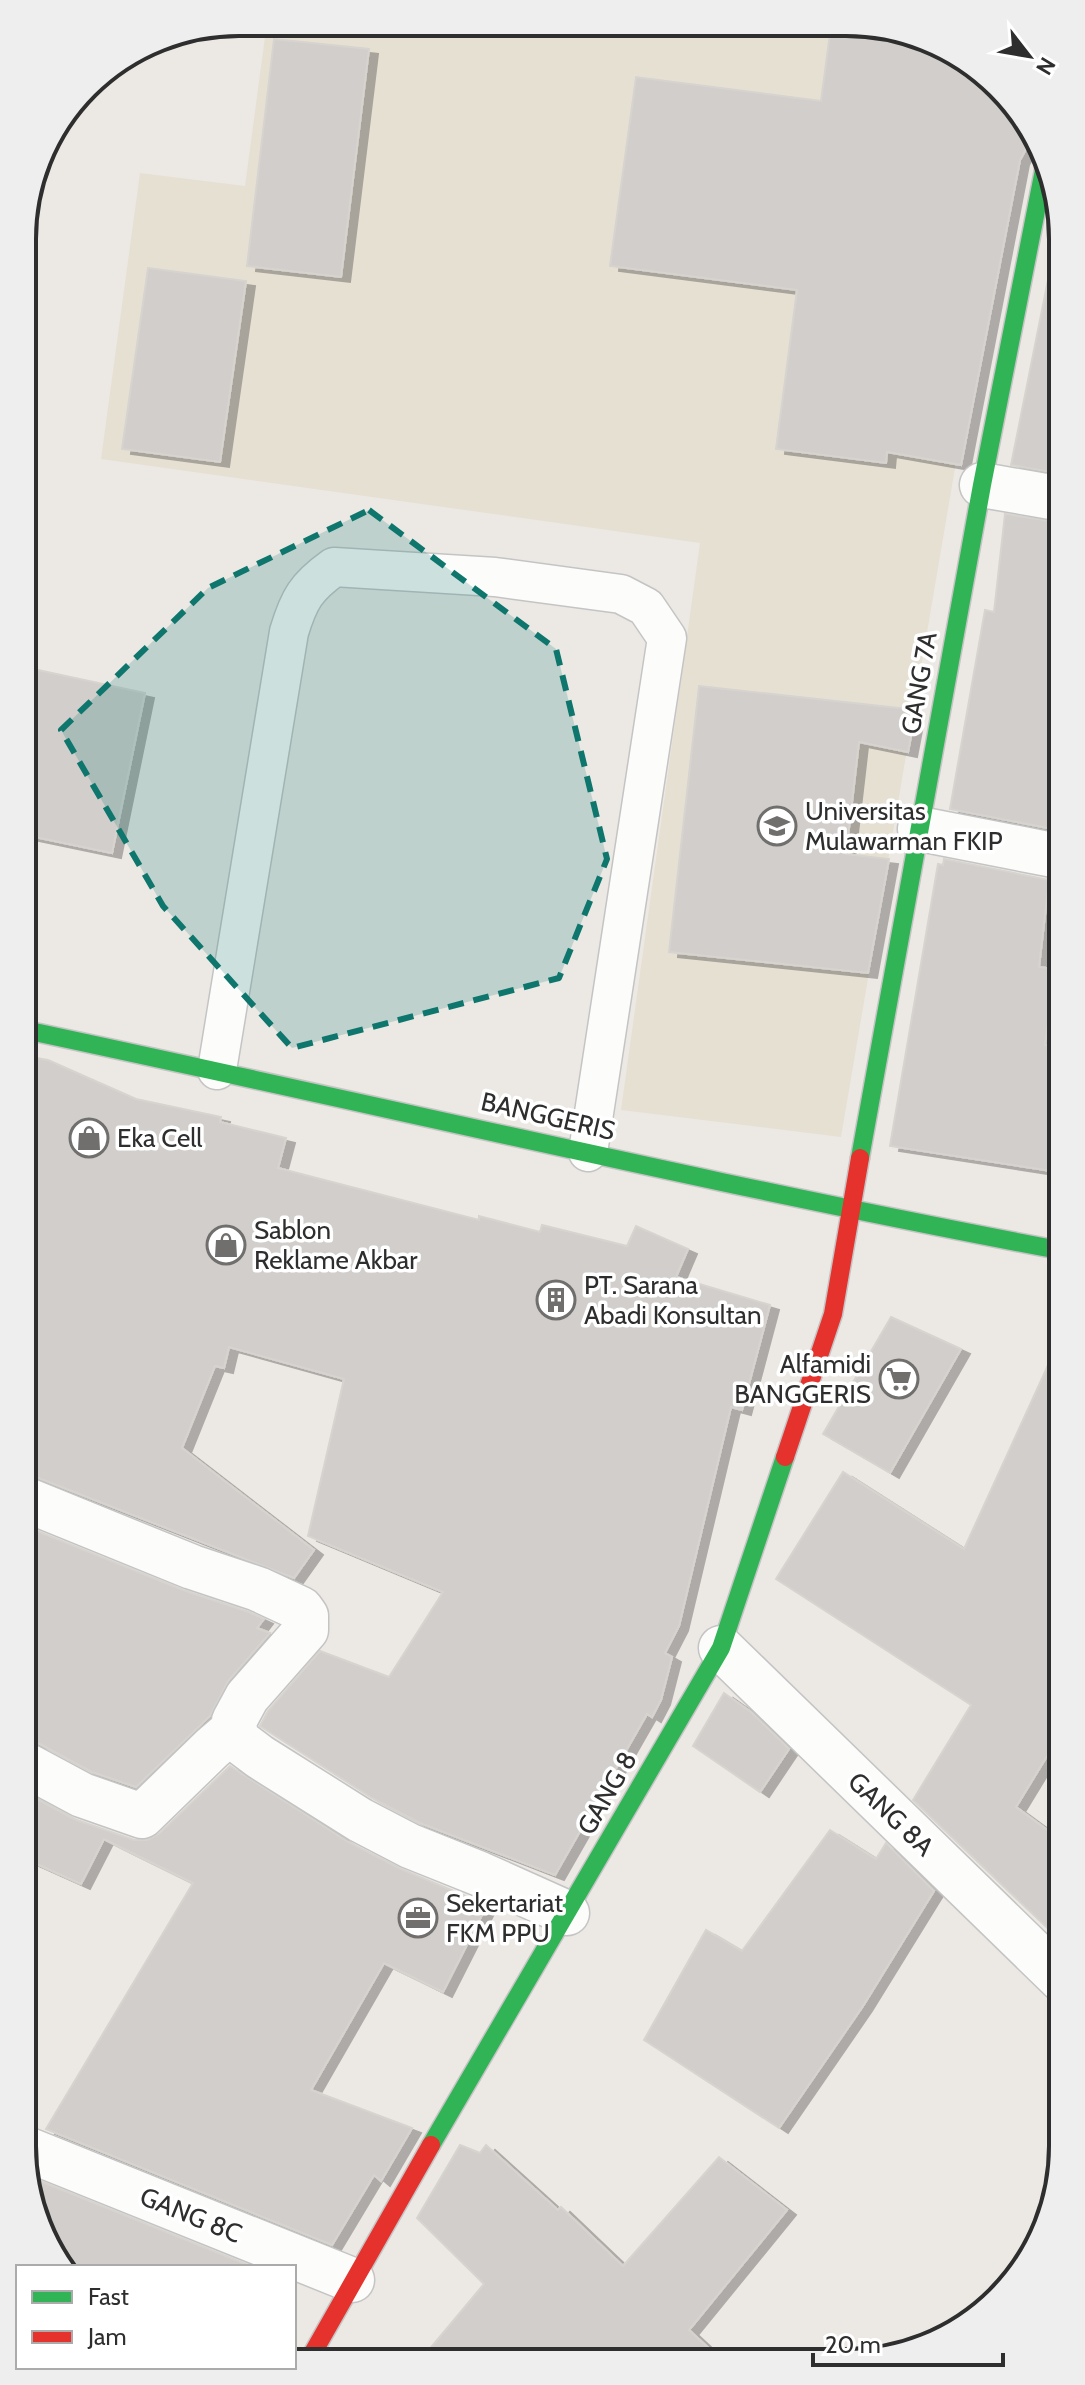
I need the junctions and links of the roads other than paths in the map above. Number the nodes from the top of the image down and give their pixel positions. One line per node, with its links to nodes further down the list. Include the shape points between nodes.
1 (1042, 188): 2 (street, GANG 7A)
2 (982, 485): 3 (street); 4 (street, GANG 7A)
3 (1049, 497)
4 (920, 829): 5 (street); 9 (street, GANG 7A)
5 (1049, 854)
6 (36, 1032): 7 (street, BANGGERIS)
7 (217, 1070): 8 (street, BANGGERIS); 8 (lane, via 289,632 297,604 313,582 334,567 495,577 621,594 646,607 667,638)
8 (588, 1152): 9 (street, BANGGERIS)
9 (850, 1211): 10 (street, BANGGERIS); 12 (street, GANG 8, via 833,1314)
10 (1049, 1248)
11 (36, 1504): 13 (street, via 301,1609 306,1630 247,1697)
12 (721, 1648): 15 (street, GANG 8); 16 (street, GANG 8A)
13 (233, 1730): 14 (street, via 142,1816 82,1795); 15 (street, via 244,1747 360,1820)
14 (36, 1770)
15 (567, 1913): 18 (street, GANG 8)
16 (1049, 1967)
17 (37, 2157): 18 (street, GANG 8C)
18 (352, 2280): 19 (street, GANG 8)
19 (315, 2349)

